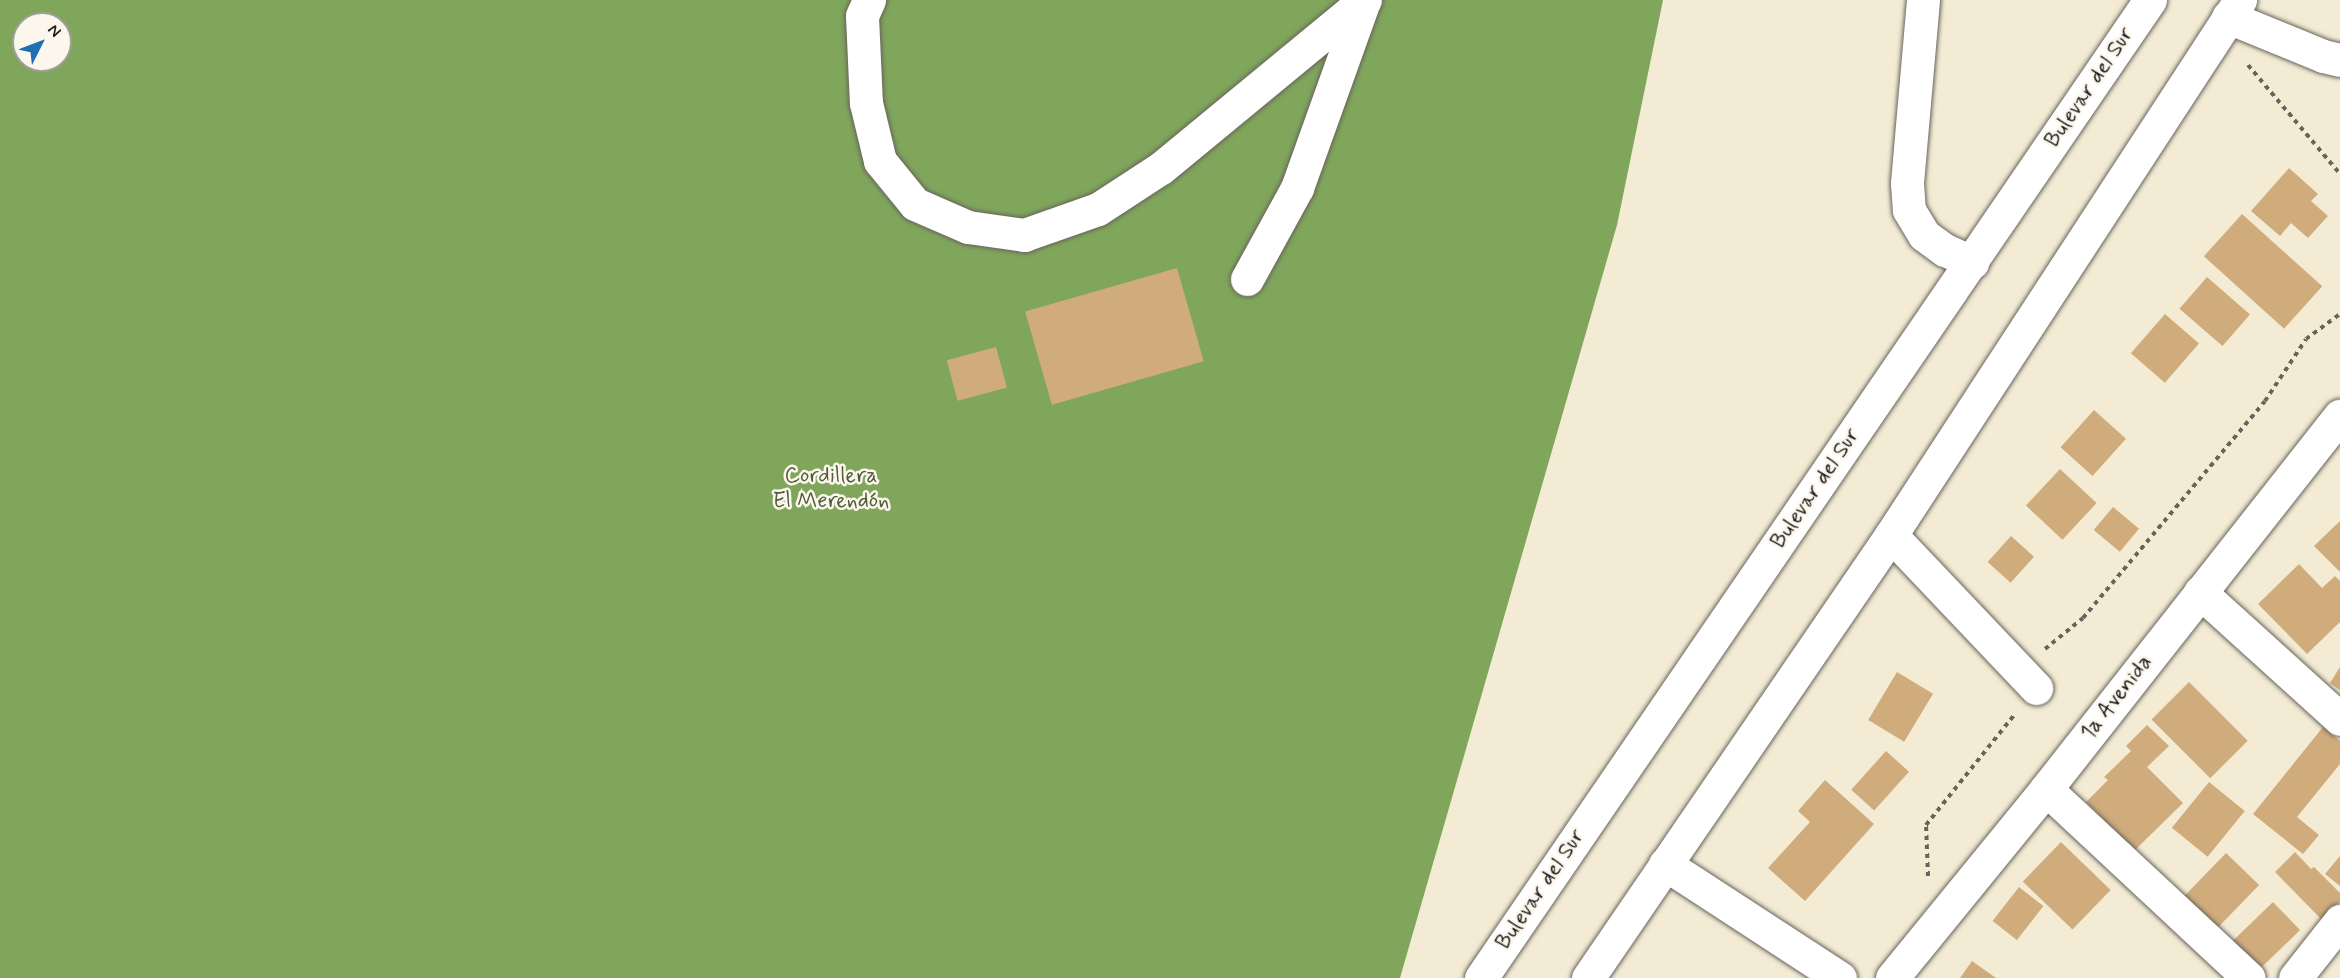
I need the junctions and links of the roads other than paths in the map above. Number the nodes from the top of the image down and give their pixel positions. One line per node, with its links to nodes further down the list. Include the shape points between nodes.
1 (869, 0): 2 (main road, via 862,16 866,102 880,161 915,204 968,227 1024,235 1098,209 1161,168)
2 (1364, 0): 8 (main road, via 1297,188)
3 (1923, 0): 7 (main road, via 1907,183 1909,210 1924,235)
4 (2150, 0): 7 (main road, Bulevar del Sur)
5 (2229, 16): 6 (main road); 10 (main road)
6 (2340, 60)
7 (1972, 262): 17 (main road, Bulevar del Sur)
8 (1247, 279)
9 (2340, 416): 11 (main road, 1a Avenida)
10 (1891, 535): 12 (main road); 15 (main road)
11 (2200, 592): 13 (main road); 14 (main road, 1a Avenida)
12 (2028, 680)
13 (2340, 719)
14 (2046, 789): 20 (main road, 1a Avenida); 21 (main road)
15 (1665, 864): 18 (main road); 19 (main road)
16 (2340, 921): 22 (main road)
17 (1481, 978)
18 (1588, 978)
19 (1840, 978)
20 (1892, 978)
21 (2249, 978)
22 (2295, 978)

